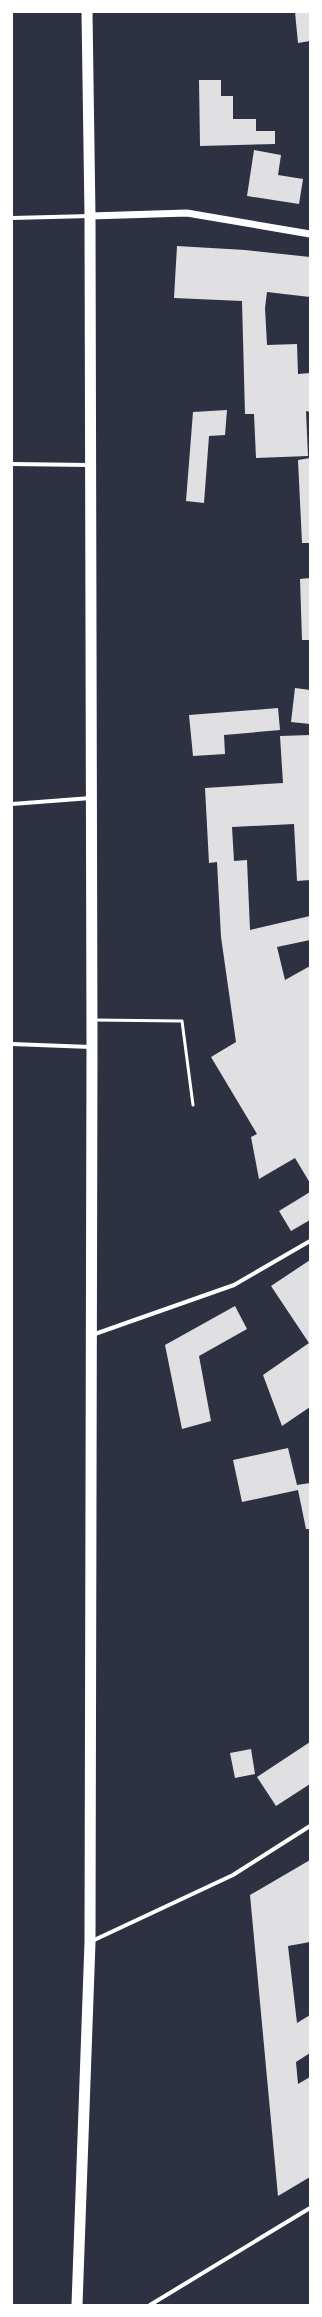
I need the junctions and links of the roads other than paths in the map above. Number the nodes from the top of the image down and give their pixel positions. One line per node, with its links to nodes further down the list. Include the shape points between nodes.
1 (87, 12): 2 (highway)
2 (90, 216): 3 (street); 4 (street, via 187,213); 6 (highway)
3 (12, 218)
4 (310, 234)
5 (12, 464): 6 (street)
6 (90, 465): 7 (highway)
7 (91, 798): 8 (street); 9 (highway)
8 (12, 804)
9 (92, 1020): 11 (highway); 12 (lane, via 182,1021)
10 (12, 1044): 11 (street)
11 (92, 1047): 14 (highway)
12 (193, 1105)
13 (310, 1241): 14 (street, via 234,1285)
14 (92, 1335): 16 (highway)
15 (310, 1826): 16 (street, via 233,1875)
16 (90, 1942): 18 (highway)
17 (310, 2208): 19 (street)
18 (77, 2305)
19 (150, 2305)

